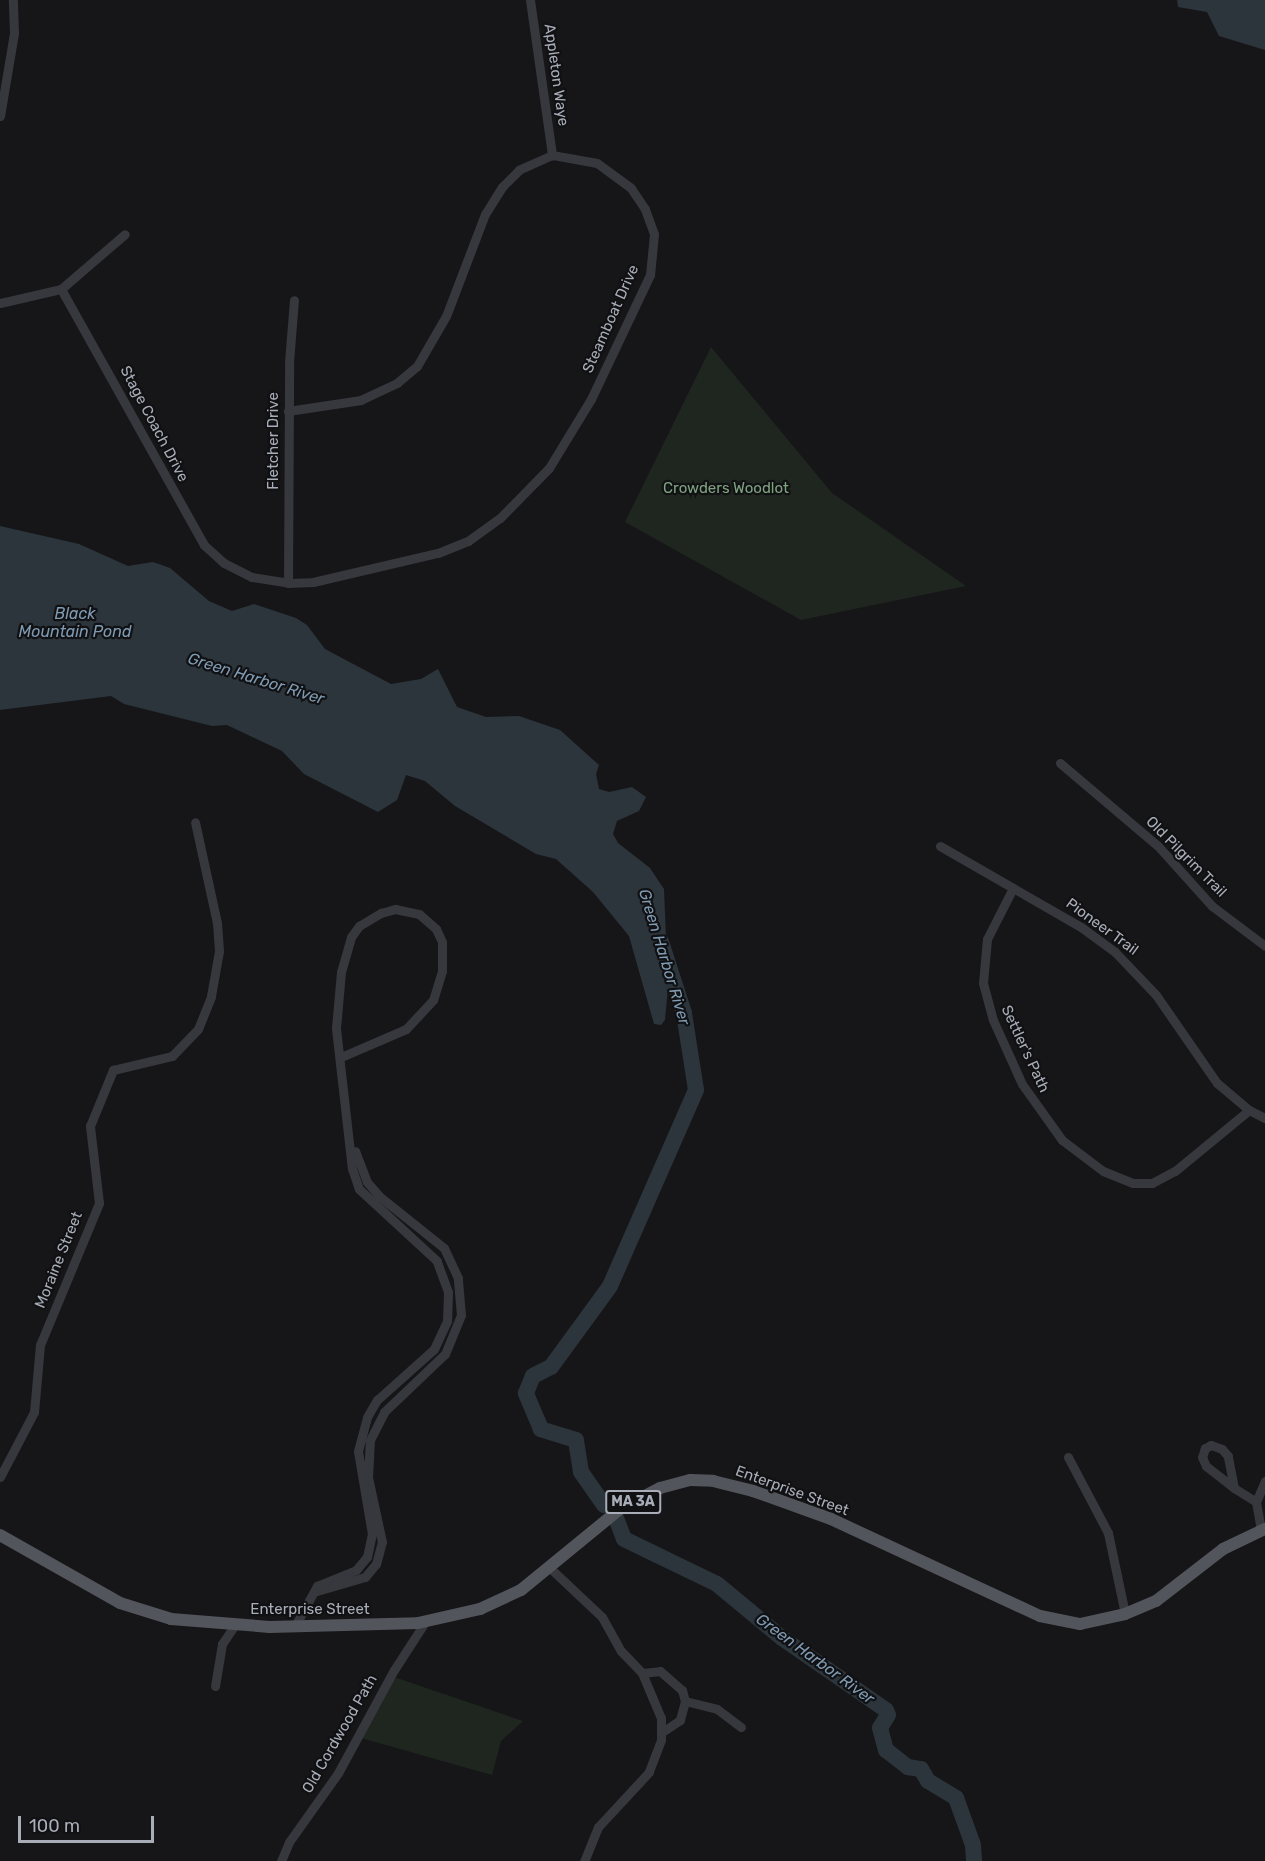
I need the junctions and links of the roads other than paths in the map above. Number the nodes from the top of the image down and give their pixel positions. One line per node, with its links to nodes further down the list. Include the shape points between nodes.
1 (13, 0): 3 (street, via 14,33)
2 (530, 0): 4 (street, Appleton Waye)
3 (0, 116)
4 (552, 155): 9 (street, via 519,170 495,197 446,316 417,366 397,383 361,400); 10 (street, Steamboat Drive, via 578,157 606,167 638,199 654,234 650,275 569,440 516,504 468,541 438,553 313,582)
5 (125, 234): 6 (street)
6 (61, 289): 8 (street); 10 (street, Stage Coach Drive, via 204,545 245,574)
7 (294, 300): 9 (street, Fletcher Drive)
8 (0, 303)
9 (288, 411): 10 (street, Fletcher Drive)
10 (288, 583)
11 (1060, 763): 15 (street, Old Pilgrim Trail, via 1158,846 1212,906)
12 (195, 822): 29 (street, Moraine Street, via 217,923 219,951 211,996 198,1029 172,1056 113,1070 90,1126 99,1203 40,1345 34,1412)
13 (940, 846): 14 (street, Pioneer Trail)
14 (1014, 888): 17 (street, Pioneer Trail, via 1081,927 1137,972 1200,1064); 17 (street, Settler's Path, via 987,939 983,983 993,1020 1022,1084 1062,1140 1081,1157 1118,1178 1152,1183 1175,1171)
15 (1265, 946)
16 (341, 1058): 16 (street, via 337,998 351,937 359,926 381,913 395,909 419,914 436,929 442,942 442,971 433,1000 406,1029); 18 (street)
17 (1249, 1110): 19 (street, Pioneer Trail)
18 (348, 1116): 20 (street, via 357,1161 367,1182); 21 (street, via 352,1169 359,1189)
19 (1265, 1118)
20 (389, 1203): 21 (street); 22 (street, via 444,1248)
21 (379, 1210): 23 (street, via 430,1252)
22 (459, 1283): 23 (street); 25 (street, via 459,1327 445,1354)
23 (447, 1285): 24 (street, via 447,1321 434,1349)
24 (419, 1365): 25 (street); 26 (street, via 376,1400)
25 (427, 1374): 27 (street)
26 (367, 1417): 27 (street); 33 (street, via 358,1451)
27 (376, 1423): 33 (street, via 368,1454)
28 (1068, 1457): 37 (street, via 1108,1533)
29 (0, 1477)
30 (1265, 1481): 32 (street)
31 (1234, 1488): 31 (street, via 1206,1466 1202,1457 1205,1448 1211,1445 1228,1456); 32 (street)
32 (1256, 1502): 34 (street)
33 (370, 1503): 40 (street, via 376,1528 363,1564 326,1581 311,1596)
34 (1263, 1529): 37 (main road, Enterprise Street / MA 3A, via 1222,1549 1156,1601)
35 (0, 1535): 39 (main road, Enterprise Street / MA 3A, via 133,1609 171,1619)
36 (550, 1568): 37 (main road, Enterprise Street / MA 3A, via 605,1520 641,1497 680,1482 713,1481 831,1519 1040,1616 1080,1624); 38 (main road, Enterprise Street / MA 3A, via 509,1596 480,1609); 41 (street, via 593,1606 621,1651)
37 (1125, 1614)
38 (425, 1622): 40 (main road, Enterprise Street / MA 3A); 46 (street, Old Cordwood Path, via 338,1773 289,1842)
39 (235, 1625): 40 (main road, Enterprise Street / MA 3A); 42 (street, via 222,1644)
40 (295, 1626)
41 (642, 1673): 43 (street, via 666,1674 678,1684); 45 (street, via 660,1707)
42 (215, 1686)
43 (685, 1701): 44 (street, via 717,1709); 45 (street, via 680,1720)
44 (741, 1727)
45 (661, 1733): 47 (street, via 650,1772 598,1827)
46 (281, 1861)
47 (584, 1861)

